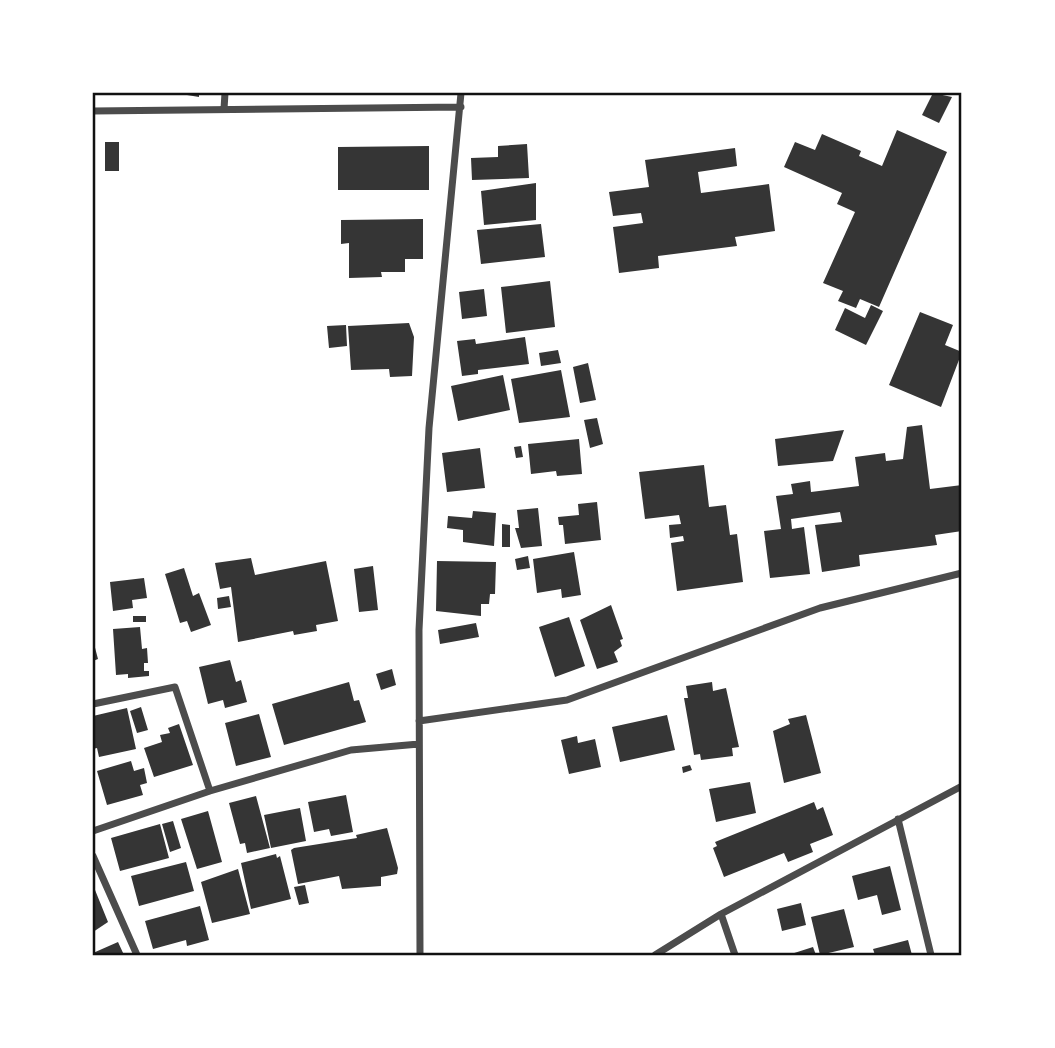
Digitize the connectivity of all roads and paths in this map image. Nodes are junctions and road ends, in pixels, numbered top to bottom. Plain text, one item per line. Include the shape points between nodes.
1 (225, 93) edge
2 (461, 93) edge
3 (461, 107) junction
4 (224, 109) junction
5 (93, 111) edge
6 (962, 573) edge
7 (93, 704) edge
8 (419, 721) junction
9 (419, 744) junction
10 (962, 786) edge
11 (210, 791) junction
12 (898, 819) junction
13 (93, 831) edge
14 (93, 856) edge
15 (721, 914) junction
16 (137, 955) edge
17 (420, 955) edge
18 (655, 955) edge
19 (735, 955) edge
20 (931, 955) edge

1 - 4 street
2 - 3 street
3 - 4 street
3 - 8 street via 429,428
4 - 5 street
6 - 8 street via 820,608 567,700
7 - 11 street via 175,687
8 - 9 street
9 - 11 street via 351,750
9 - 17 street
10 - 12 street
11 - 13 street
12 - 15 street
12 - 20 street
14 - 16 street
15 - 18 street
15 - 19 street

